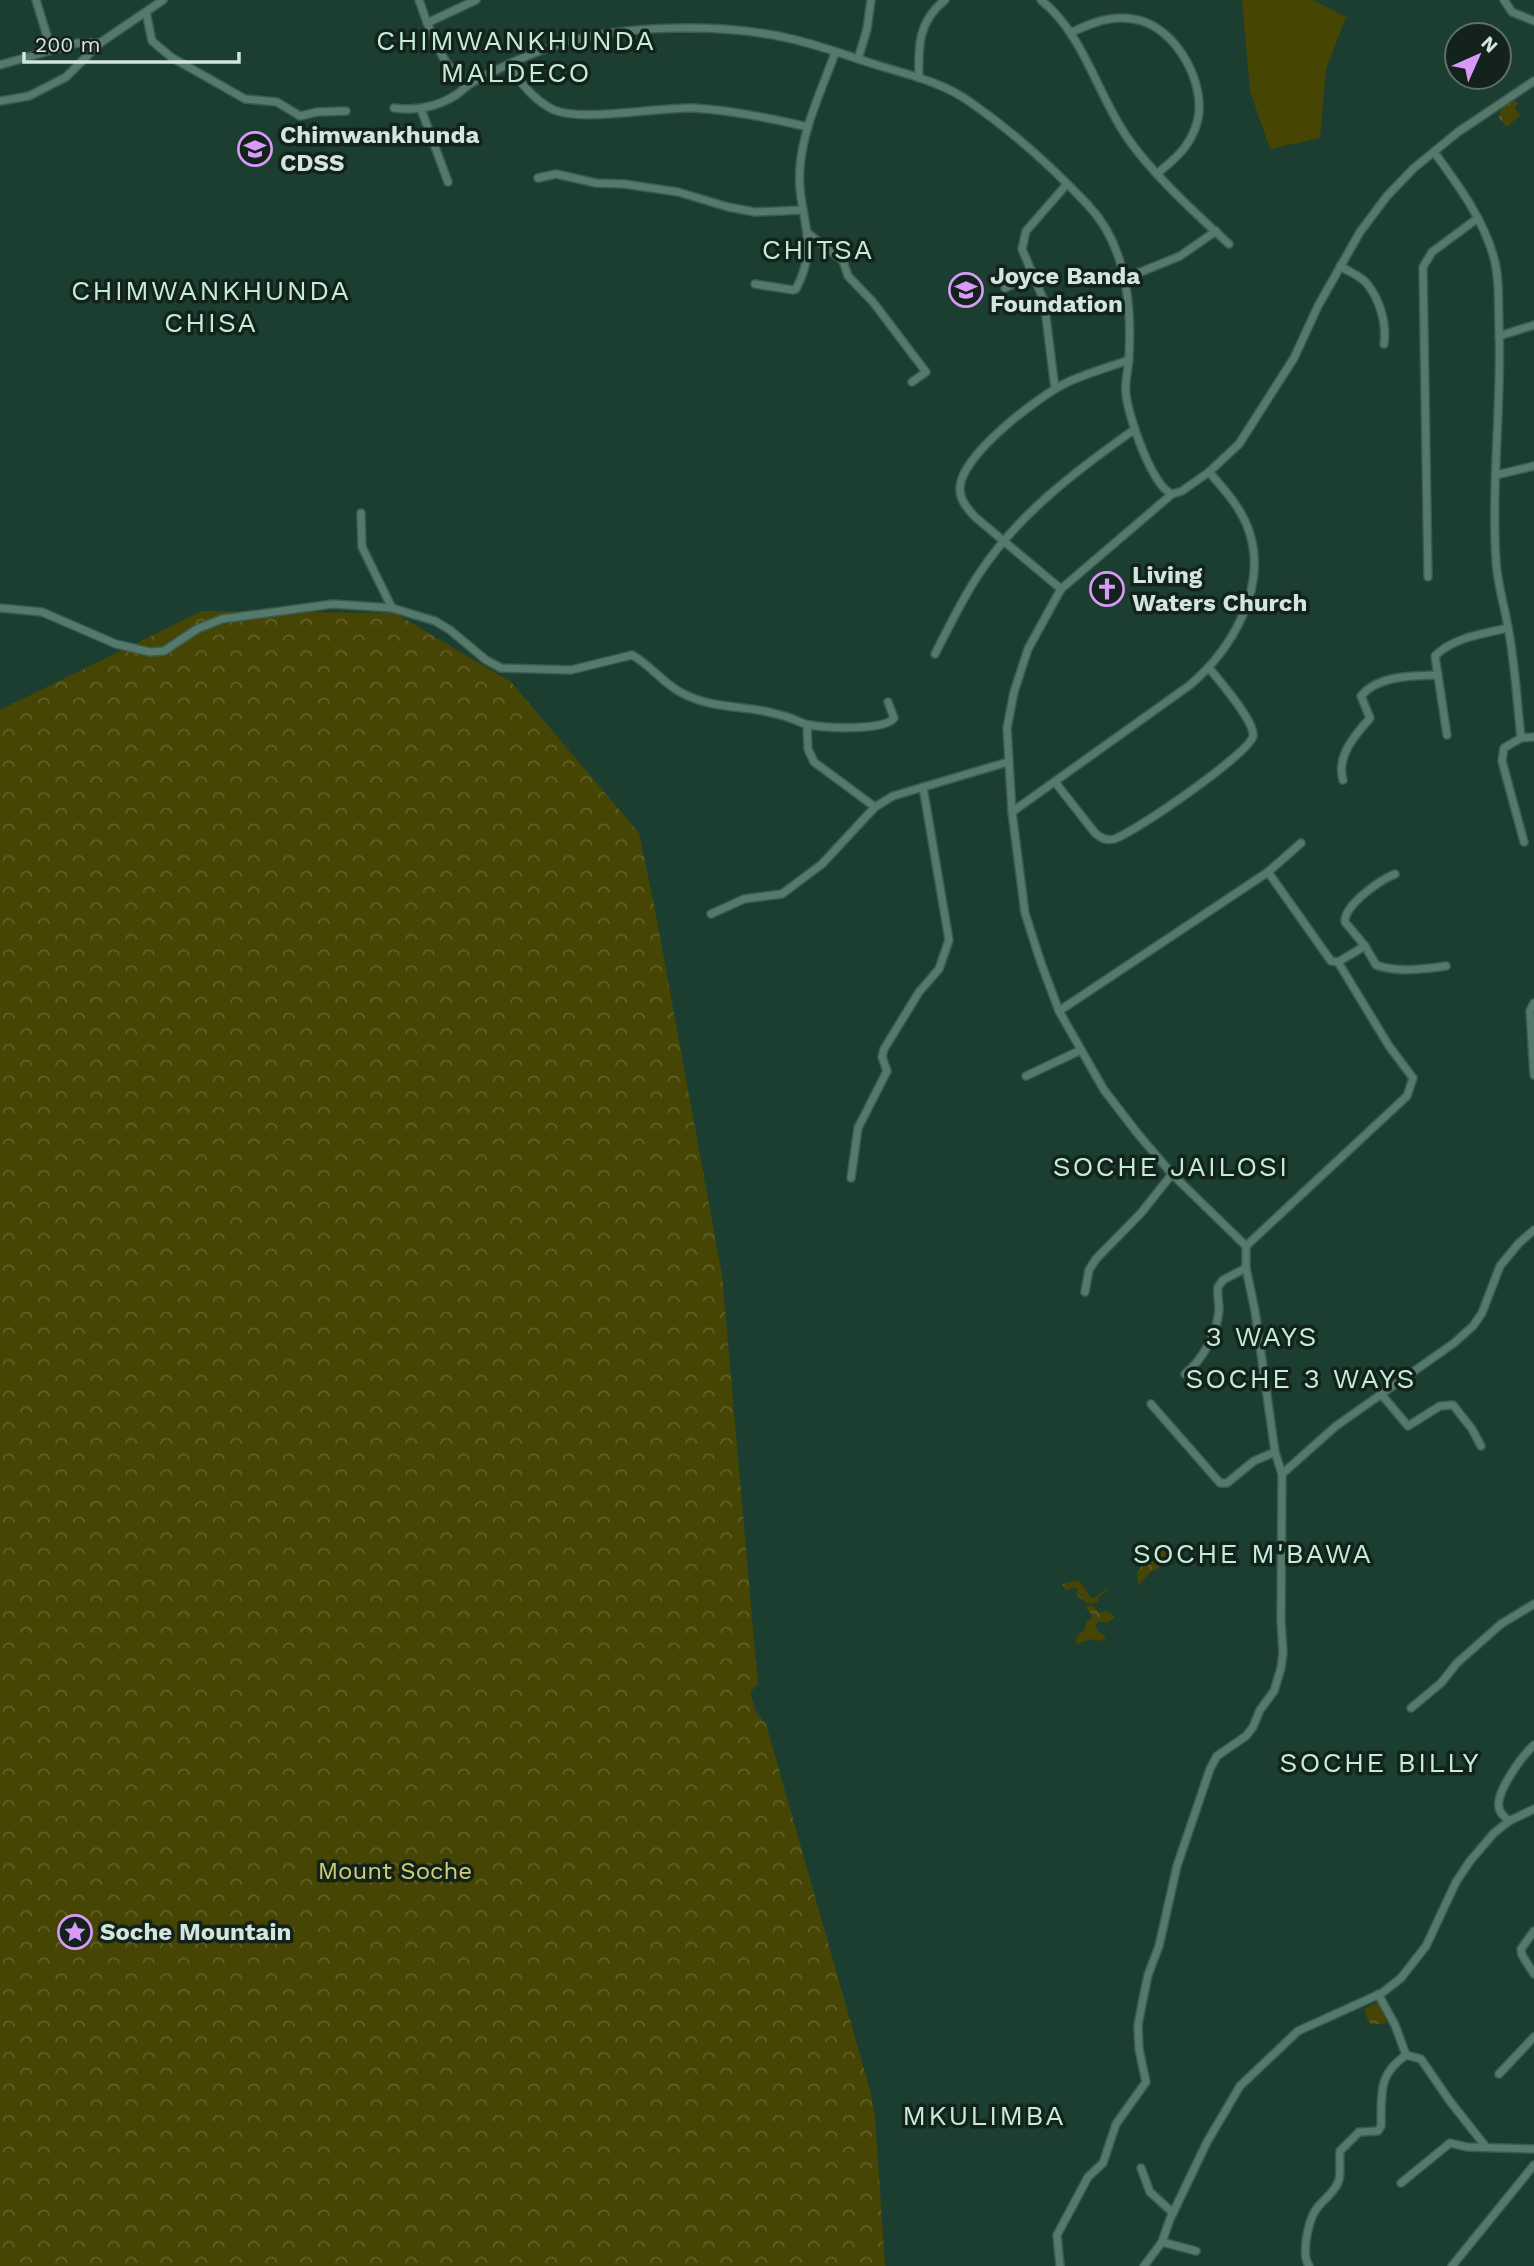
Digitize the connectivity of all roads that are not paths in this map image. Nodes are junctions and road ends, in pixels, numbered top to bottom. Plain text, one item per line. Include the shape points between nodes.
1 (36, 0) edge
2 (163, 0) edge
3 (419, 0) edge
4 (476, 0) edge
5 (871, 0) edge
6 (945, 0) edge
7 (1041, 0) edge
8 (1504, 0) edge
9 (146, 12) junction
10 (1534, 21) edge
11 (427, 23) junction
12 (1072, 32) junction
13 (100, 43) junction
14 (51, 49) junction
15 (835, 53) junction
16 (858, 59) junction
17 (0, 65) edge
18 (508, 66) junction
19 (919, 78) junction
20 (1534, 81) edge
21 (470, 83) junction
22 (0, 101) edge
23 (394, 108) dead end
24 (421, 109) junction
25 (346, 111) dead end
26 (808, 127) junction
27 (1434, 152) junction
28 (1158, 173) junction
29 (538, 178) dead end
30 (448, 182) dead end
31 (1067, 184) junction
32 (803, 211) junction
33 (1478, 218) junction
34 (1216, 232) junction
35 (809, 234) junction
36 (1229, 244) dead end
37 (1340, 266) junction
38 (1032, 275) junction
39 (1126, 278) junction
40 (755, 284) dead end
41 (1005, 288) dead end
42 (1534, 325) edge
43 (1499, 336) junction
44 (1384, 344) dead end
45 (1129, 360) junction
46 (912, 382) dead end
47 (1055, 389) junction
48 (1135, 429) junction
49 (1534, 466) edge
50 (1209, 472) junction
51 (1496, 475) junction
52 (1172, 494) junction
53 (361, 513) dead end
54 (1003, 542) junction
55 (1428, 577) dead end
56 (1061, 589) junction
57 (0, 608) edge
58 (392, 608) junction
59 (1508, 628) junction
60 (935, 654) dead end
61 (1210, 669) junction
62 (1438, 675) junction
63 (888, 702) dead end
64 (807, 725) junction
65 (1447, 735) dead end
66 (1534, 737) edge
67 (1521, 738) junction
68 (1008, 762) junction
69 (1343, 780) dead end
70 (1055, 782) junction
71 (923, 787) junction
72 (874, 807) junction
73 (1012, 812) junction
74 (1524, 842) dead end
75 (1301, 843) dead end
76 (1268, 872) junction
77 (1395, 874) dead end
78 (710, 914) dead end
79 (1366, 946) junction
80 (1338, 962) junction
81 (1446, 967) dead end
82 (1534, 1003) edge
83 (1059, 1012) junction
84 (1081, 1050) junction
85 (1534, 1075) edge
86 (1026, 1076) dead end
87 (1171, 1174) junction
88 (851, 1178) dead end
89 (1534, 1230) edge
90 (1246, 1246) junction
91 (1246, 1268) junction
92 (1085, 1292) dead end
93 (1185, 1374) dead end
94 (1381, 1394) junction
95 (1151, 1404) dead end
96 (1481, 1446) dead end
97 (1275, 1451) junction
98 (1282, 1474) junction
99 (1534, 1604) edge
100 (1411, 1708) dead end
101 (1534, 1745) edge
102 (1534, 1809) edge
103 (1509, 1821) junction
104 (1534, 1931) edge
105 (1534, 1974) edge
106 (1378, 1994) junction
107 (1534, 2037) edge
108 (1406, 2055) junction
109 (1499, 2074) dead end
110 (1486, 2147) junction
111 (1534, 2149) edge
112 (1534, 2165) edge
113 (1142, 2168) dead end
114 (1401, 2183) dead end
115 (1173, 2213) junction
116 (1162, 2242) junction
117 (1196, 2251) dead end
118 (1304, 2264) edge
119 (1059, 2266) edge
120 (1144, 2266) edge
121 (1452, 2266) edge

1 - 14 street
2 - 9 street
3 - 11 street
4 - 11 street
5 - 16 street
6 - 19 street via 923,26
7 - 12 street
8 - 10 street via 1512,12
9 - 13 street
9 - 25 street via 155,45 245,100 277,102 300,116
11 - 21 street via 446,62
12 - 28 street via 1124,133
12 - 28 street via 1102,20 1135,19 1164,32 1180,53 1197,89 1199,114 1186,146
13 - 14 street
13 - 22 street via 74,70 41,92
14 - 17 street
15 - 16 street
15 - 18 street via 753,31 664,29 584,38
15 - 26 street
16 - 19 street
18 - 21 street
18 - 26 street via 533,95 564,113 691,108 757,115
19 - 31 street via 970,101
20 - 27 street
21 - 24 street via 448,100
23 - 24 street
24 - 30 street
26 - 32 street via 799,168
27 - 33 street
27 - 37 street via 1387,196
28 - 34 street
29 - 32 street via 556,174 678,192 755,212
31 - 38 street via 1026,231 1022,249
31 - 39 street via 1096,213
32 - 35 street
33 - 43 street via 1494,260
33 - 55 street via 1432,252 1423,267
34 - 36 street
34 - 39 street via 1180,256
35 - 40 street via 804,271 796,289
35 - 46 street via 843,261 848,276 917,359 926,372
37 - 44 street via 1368,285 1381,312
37 - 50 street via 1294,358 1239,444
38 - 41 street
38 - 47 street via 1044,301
39 - 45 street
42 - 43 street
43 - 51 street
45 - 47 street
45 - 48 street via 1125,392
47 - 54 street via 1009,424 963,475 964,504
48 - 52 street via 1163,488
48 - 54 street via 1069,477
49 - 51 street
50 - 52 street
50 - 61 street via 1234,503 1250,534 1255,576 1238,625
51 - 59 street via 1496,559
52 - 56 street
53 - 58 street via 362,547
54 - 56 street
54 - 60 street via 979,572
56 - 68 street via 1028,649 1014,692 1007,728
57 - 58 street via 42,612 116,644 150,652 164,650 207,624 246,614 333,604
58 - 64 street via 435,621 501,668 572,670 632,655 689,696
59 - 62 street via 1445,646 1435,656
59 - 67 street
61 - 70 street
61 - 70 street via 1251,723 1254,735 1230,762 1146,822 1109,840 1095,834
62 - 65 street
62 - 69 street via 1390,680 1367,689 1361,696 1370,718 1345,753 1340,770
63 - 64 street via 894,718 887,724
64 - 72 street via 814,762
66 - 67 street
67 - 74 street via 1504,748 1502,761
68 - 71 street
68 - 73 street
70 - 73 street
71 - 72 street
71 - 88 street via 949,940 939,969 884,1049 887,1071 858,1128
72 - 78 street via 822,864 782,894 744,899
73 - 83 street via 1026,913
75 - 76 street
76 - 80 street via 1331,961
76 - 83 street
77 - 79 street via 1368,891 1345,916
79 - 80 street
79 - 81 street via 1376,965 1384,968
80 - 90 street via 1413,1078 1412,1084 1407,1096
82 - 85 street via 1530,1011
83 - 84 street
84 - 86 street
84 - 87 street via 1104,1090
87 - 90 street
87 - 92 street via 1096,1259
89 - 94 street via 1500,1266 1473,1326
90 - 91 street
91 - 93 street via 1218,1287 1219,1310 1210,1341
91 - 97 street
94 - 96 street via 1408,1426 1440,1406 1453,1405
94 - 98 street
95 - 97 street via 1220,1483 1227,1483
97 - 98 street
98 - 119 street via 1281,1668 1274,1691 1253,1727 1217,1756 1210,1769 1177,1866 1143,1998 1138,2025 1146,2082 1116,2124 1103,2163 1088,2176 1057,2235
99 - 100 street via 1501,1623
101 - 103 street via 1517,1764 1498,1801
102 - 103 street
103 - 106 street via 1456,1882 1417,1958 1401,1978
104 - 105 street via 1521,1949
106 - 108 street
106 - 115 street via 1302,2029 1246,2079 1207,2142
107 - 109 street
108 - 110 street via 1420,2059
108 - 118 street via 1392,2065 1383,2081 1378,2131 1359,2132 1340,2151 1339,2179 1312,2217
110 - 111 street
110 - 114 street via 1450,2143
112 - 121 street
113 - 115 street via 1150,2192
115 - 116 street
116 - 117 street
116 - 120 street

